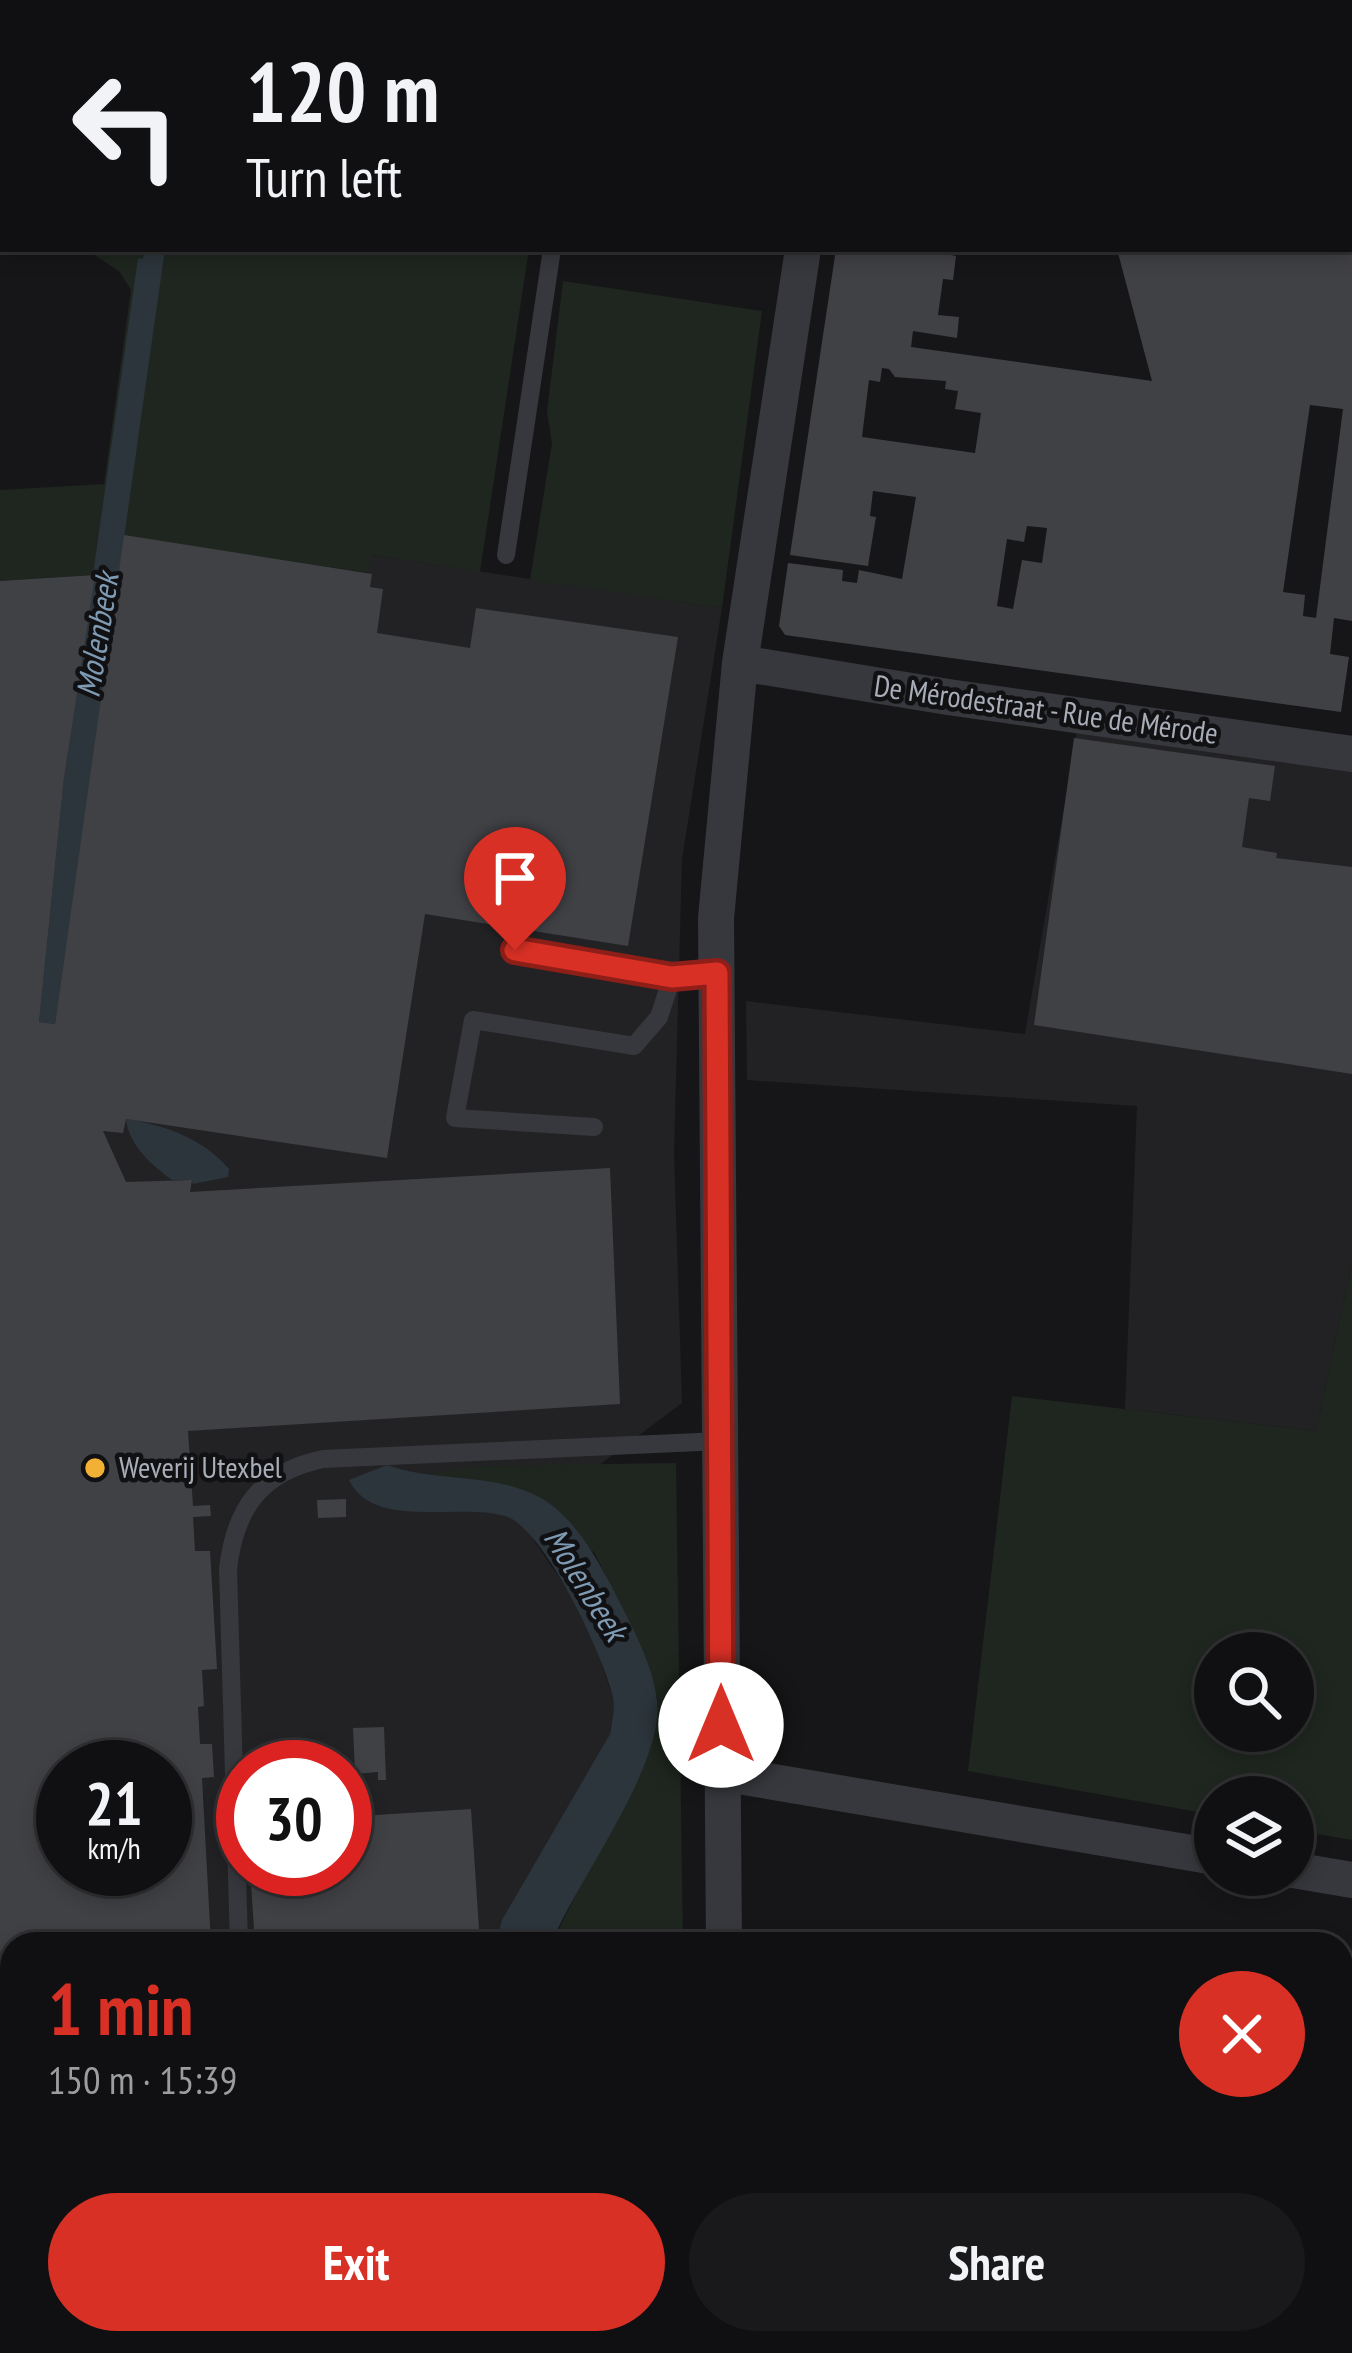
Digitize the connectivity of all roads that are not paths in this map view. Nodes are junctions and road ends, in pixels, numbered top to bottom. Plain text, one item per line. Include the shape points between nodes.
1 (552, 252) edge
2 (803, 252) edge
3 (506, 555) dead end
4 (740, 663) junction
5 (1352, 754) edge
6 (515, 950) dead end
7 (717, 973) junction
8 (672, 977) junction
9 (594, 1127) dead end
10 (721, 1442) junction
11 (722, 1773) junction
12 (1194, 1853) edge
13 (1314, 1874) edge
14 (1352, 1880) edge
15 (239, 1932) edge
16 (724, 1932) edge

1 - 3 lane
2 - 4 street
4 - 5 street, De Mérodestraat - Rue de Mérode
4 - 7 street
6 - 8 lane
7 - 8 lane
7 - 10 street
8 - 9 lane via 659,1017 634,1046 473,1019 455,1118
10 - 11 street
10 - 15 lane via 323,1459 295,1465 254,1496 235,1531 228,1570
11 - 12 street
11 - 16 street
13 - 14 street

